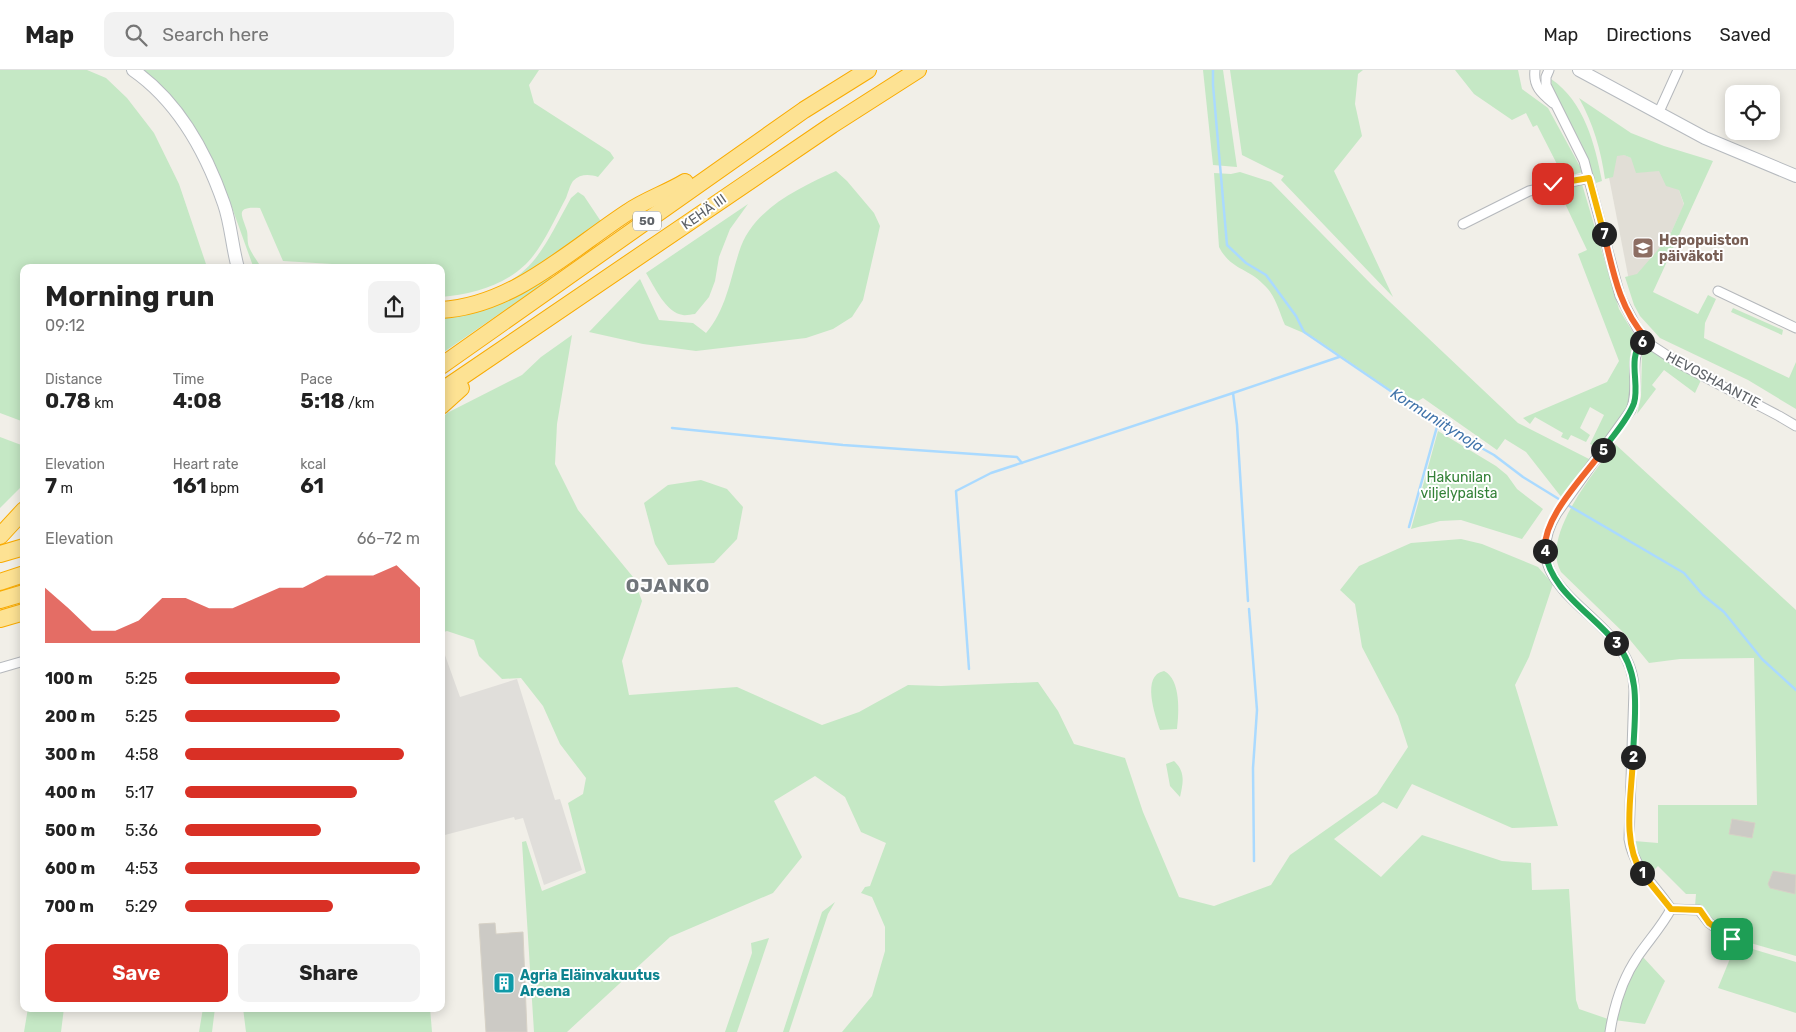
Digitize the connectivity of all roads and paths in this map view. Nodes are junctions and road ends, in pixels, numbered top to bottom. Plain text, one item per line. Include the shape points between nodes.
1 (133, 70) edge
2 (868, 70) edge
3 (918, 70) edge
4 (1535, 70) edge
5 (1549, 70) edge
6 (1579, 70) edge
7 (1587, 70) edge
8 (1678, 70) edge
9 (1630, 99) junction
10 (1554, 104) junction
11 (804, 110) junction
12 (1658, 114) junction
13 (1796, 176) edge
14 (1589, 178) junction
15 (1463, 224) dead end
16 (232, 238) junction
17 (237, 264) edge
18 (245, 264) edge
19 (1718, 292) dead end
20 (445, 309) edge
21 (1796, 328) edge
22 (489, 333) junction
23 (1646, 338) junction
24 (497, 354) junction
25 (445, 356) edge
26 (445, 363) edge
27 (445, 388) edge
28 (445, 402) edge
29 (1796, 426) edge
30 (20, 514) edge
31 (0, 536) edge
32 (20, 548) edge
33 (0, 554) edge
34 (20, 575) edge
35 (0, 582) edge
36 (20, 594) edge
37 (0, 600) edge
38 (20, 613) edge
39 (0, 619) edge
40 (20, 662) edge
41 (0, 668) edge
42 (1671, 909) junction
43 (1732, 939) dead end
44 (1610, 1032) edge

1 - 16 main road via 164,96 188,127 224,205
2 - 11 highway, KEHÄ III / 50
3 - 24 highway, KEHÄ III / 50
4 - 10 street, HEVOSHAANTIE via 1537,87
5 - 10 street, HEVOSHAANTIE via 1545,82
6 - 9 main road
7 - 9 main road
8 - 12 street
9 - 12 main road
10 - 14 street, HEVOSHAANTIE via 1576,143
11 - 20 highway via 757,133 693,178 630,210 516,288 476,304
11 - 22 highway, KEHÄ III / 50
12 - 13 main road via 1705,138
14 - 15 street via 1529,191
14 - 23 street, HEVOSHAANTIE via 1620,296 1630,318
16 - 17 main road
16 - 18 main road
19 - 21 street
22 - 25 highway
22 - 26 highway, KEHÄ III / 50
23 - 29 street, HEVOSHAANTIE via 1680,364
23 - 42 street via 1638,346 1636,354 1635,400 1631,410 1557,512 1544,548 1546,565 1556,582 1609,634 1632,668 1629,840 1640,869
24 - 27 highway, KEHÄ III / 50
24 - 28 highway
30 - 31 highway
32 - 33 highway
34 - 35 highway
36 - 37 highway
38 - 39 highway
40 - 41 street
42 - 43 street via 1700,910 1709,923
42 - 44 street via 1631,967

